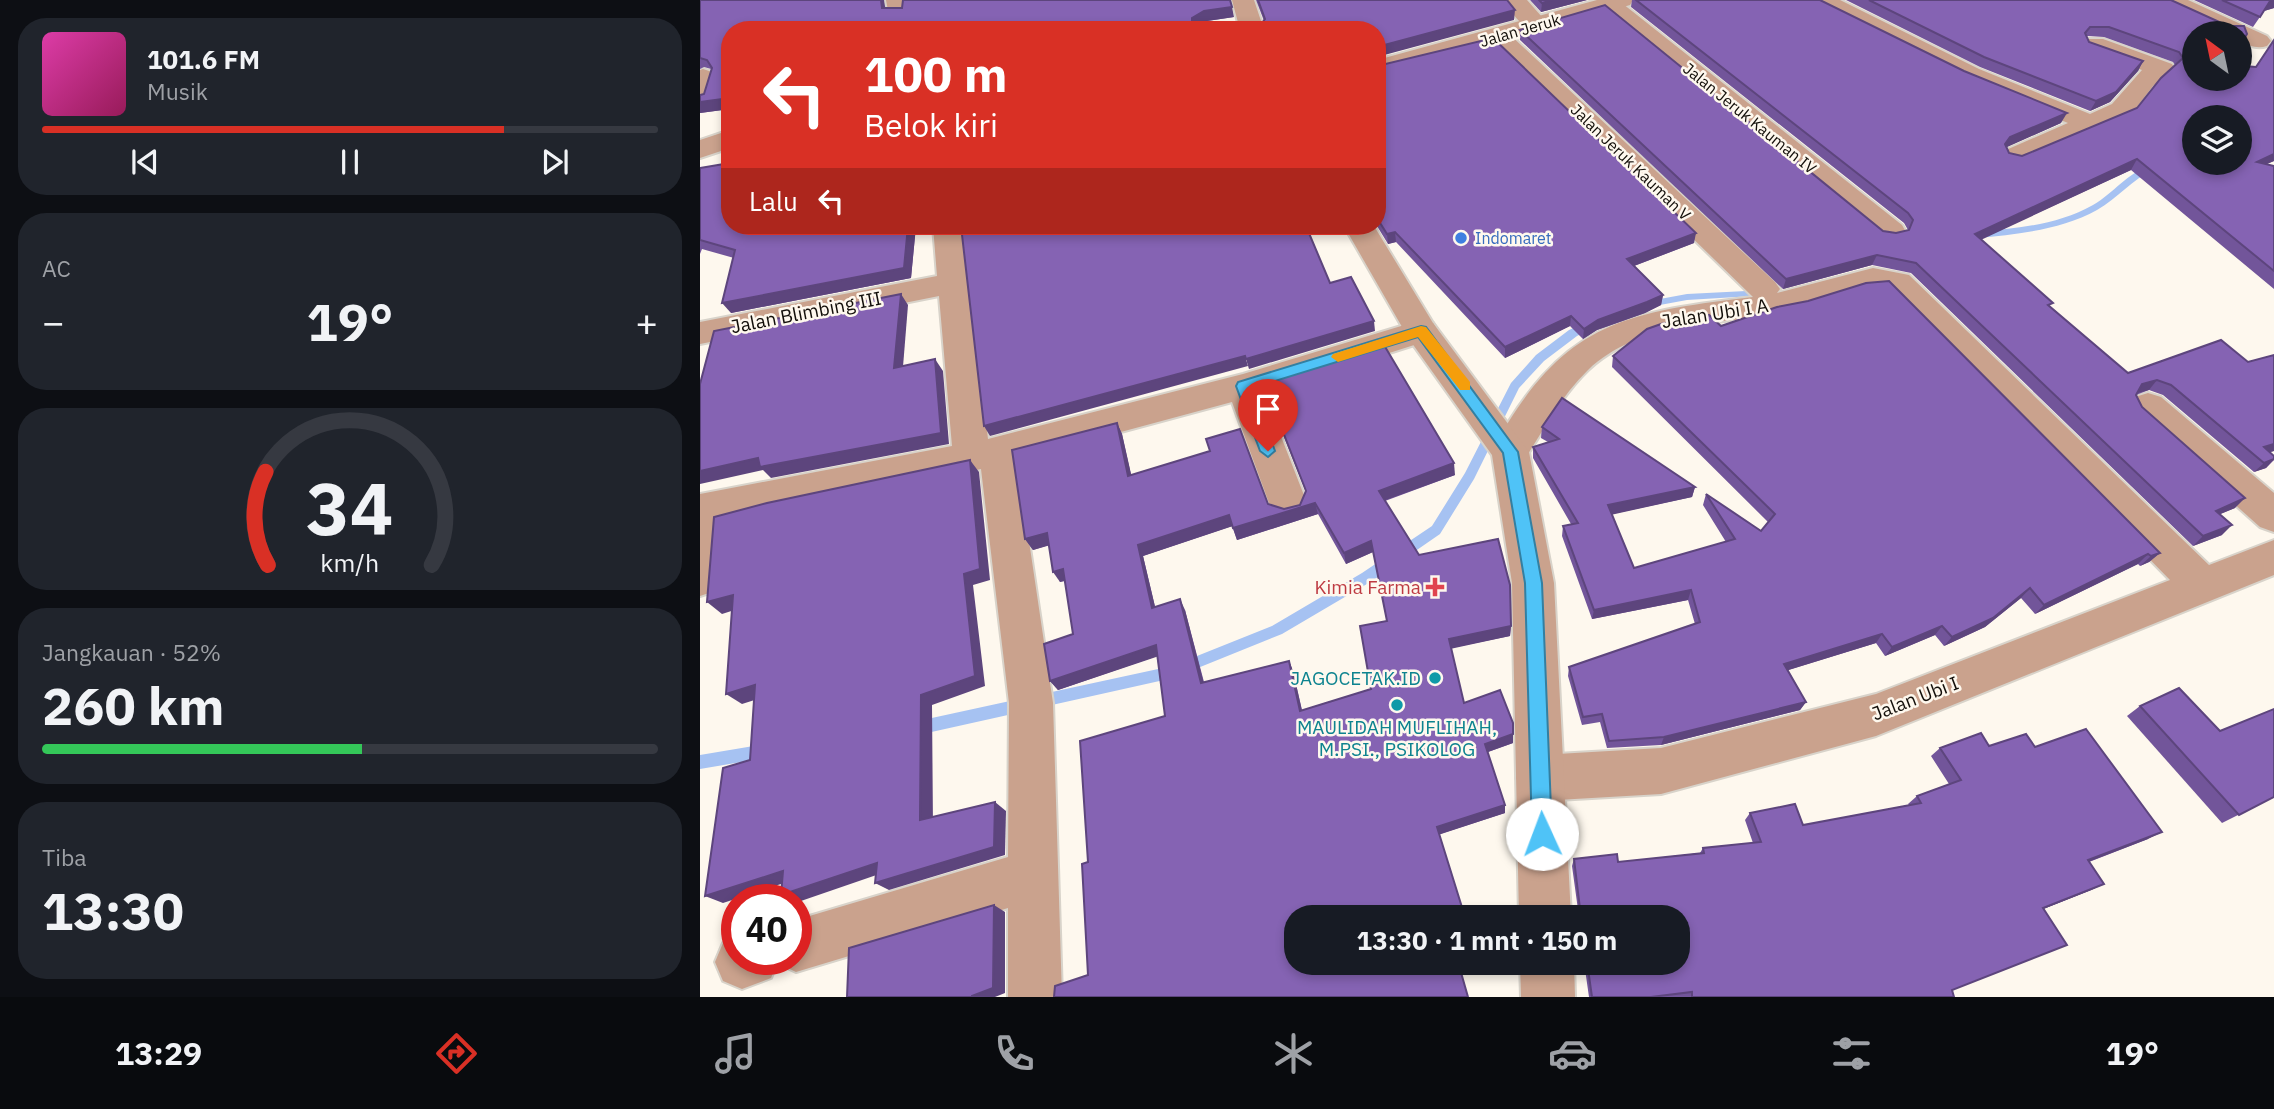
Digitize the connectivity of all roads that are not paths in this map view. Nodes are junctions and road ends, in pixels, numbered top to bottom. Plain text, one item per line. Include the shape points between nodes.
1 (1243, 0) edge
2 (1514, 0) edge
3 (1822, 0) edge
4 (2169, 0) edge
5 (1616, 2) edge
6 (1248, 21) edge
7 (1537, 25) junction
8 (1498, 36) junction
9 (2263, 39) edge
10 (2094, 44) edge
11 (1386, 65) edge
12 (2092, 124) junction
13 (2016, 156) edge
14 (1891, 232) edge
15 (949, 235) edge
16 (1364, 235) edge
17 (953, 284) junction
18 (1764, 289) dead end
19 (1421, 331) junction
20 (700, 333) edge
21 (1244, 386) junction
22 (2148, 406) dead end
23 (1503, 441) junction
24 (984, 453) junction
25 (1288, 503) dead end
26 (703, 510) edge
27 (2274, 516) edge
28 (2274, 557) edge
29 (700, 579) edge
30 (2203, 586) junction
31 (1540, 778) junction
32 (1034, 875) junction
33 (1545, 905) edge
34 (812, 941) edge
35 (1547, 975) edge
36 (1035, 997) edge
37 (1548, 997) edge

1 - 6 street
2 - 7 street
3 - 12 street via 1970,74
4 - 9 street
5 - 7 street, Jalan Jeruk
5 - 14 street, Jalan Jeruk Kauman IV
7 - 8 street, Jalan Jeruk
8 - 11 street, Jalan Jeruk
8 - 18 street, Jalan Jeruk Kauman V
10 - 12 street via 2162,69 2143,79 2134,99 2122,110
12 - 13 street
15 - 17 street
16 - 19 street
17 - 20 street, Jalan Blimbing III
17 - 24 street
19 - 21 street
19 - 23 street
21 - 24 street
21 - 25 street
22 - 27 street
23 - 30 street, Jalan Ubi I A via 1589,351 1626,332 1668,318 1797,300 1871,277 1887,277 1898,282
23 - 31 street via 1533,583
24 - 26 street
24 - 32 street via 1031,703
26 - 29 street
28 - 30 street, Jalan Ubi I
30 - 31 street, Jalan Ubi I via 1876,715 1661,771
31 - 33 street
32 - 34 street
32 - 36 street
35 - 37 street

